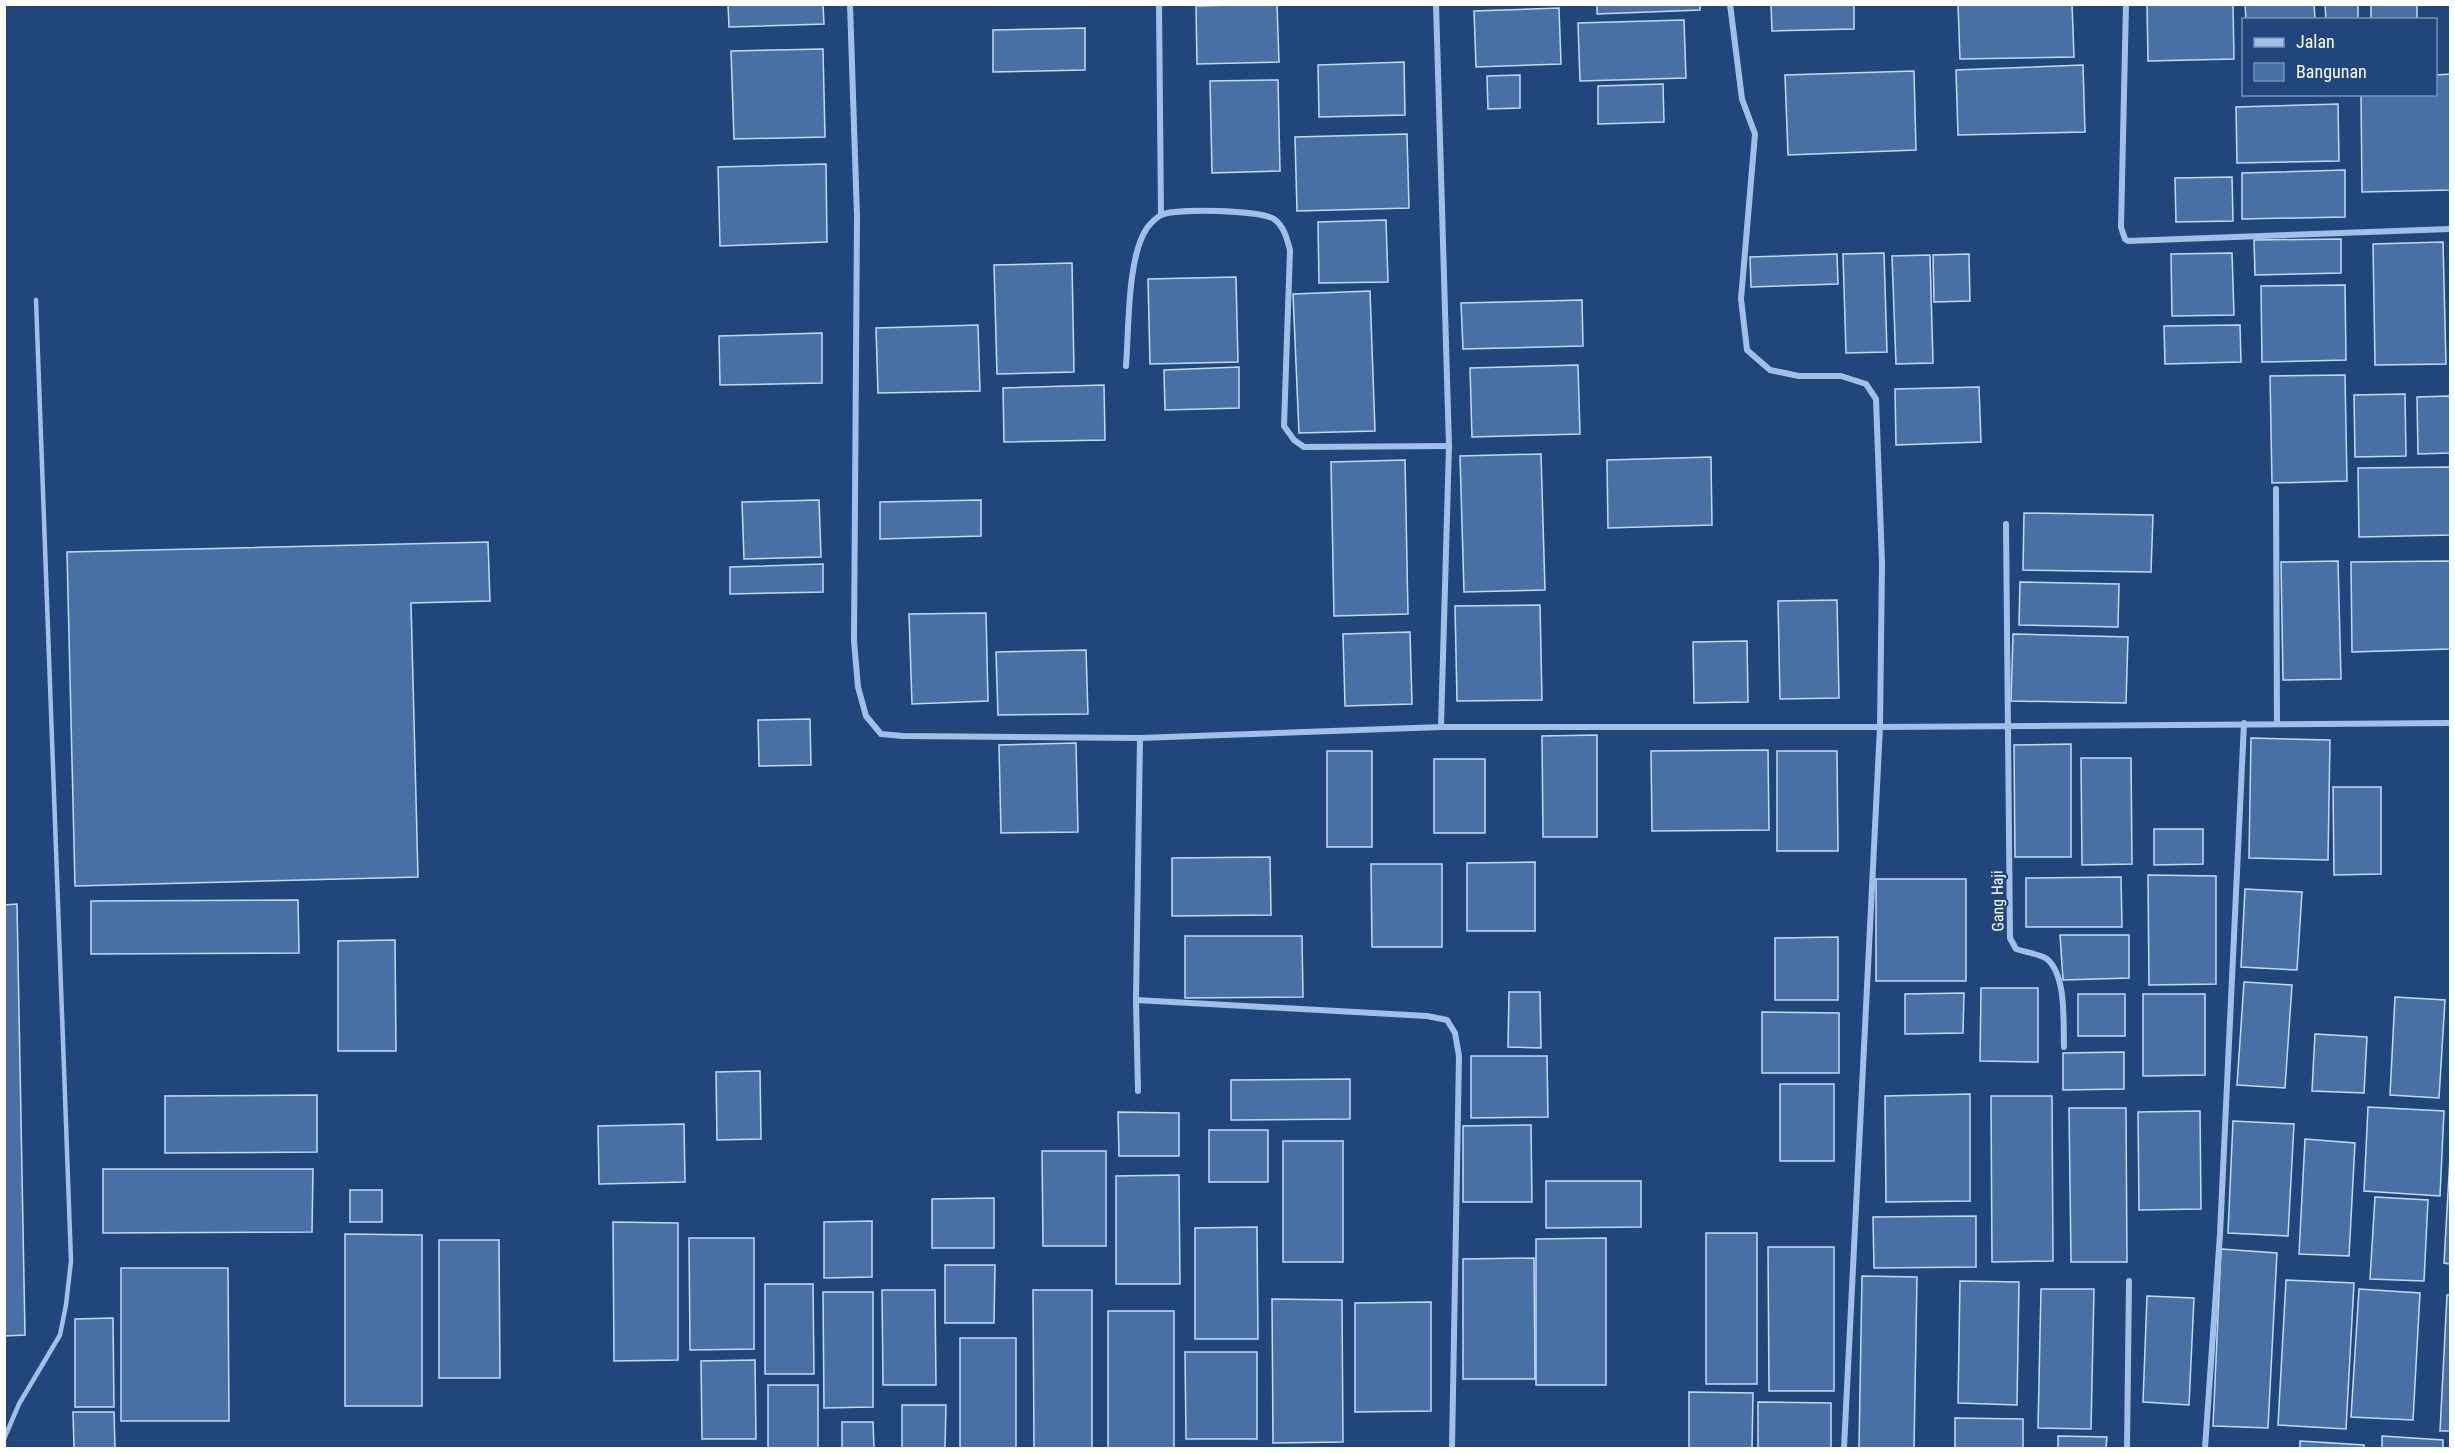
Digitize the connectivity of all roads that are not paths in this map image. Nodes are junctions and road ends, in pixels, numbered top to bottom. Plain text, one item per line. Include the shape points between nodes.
1 (850, 4) edge
2 (1159, 4) edge
3 (1436, 4) edge
4 (1730, 4) edge
5 (2126, 4) edge
6 (1161, 215) junction
7 (2451, 229) edge
8 (36, 300) dead end
9 (1126, 366) dead end
10 (1449, 446) junction
11 (2276, 489) dead end
12 (2006, 524) dead end
13 (2244, 723) junction
14 (2451, 723) edge
15 (2277, 724) junction
16 (2007, 726) junction
17 (1441, 727) junction
18 (1880, 727) junction
19 (1140, 738) junction
20 (1136, 1000) junction
21 (2064, 1047) dead end
22 (1138, 1091) dead end
23 (2128, 1281) dead end
24 (4, 1439) edge
25 (1452, 1449) edge
26 (1844, 1449) edge
27 (2127, 1449) edge
28 (2205, 1449) edge

1 - 19 street via 857,217 854,641 858,687 866,716 881,734 903,736
2 - 6 street
3 - 10 street
4 - 18 street via 1742,99 1755,134 1741,299 1747,350 1770,370 1799,376 1841,376 1866,384 1876,399 1882,563
5 - 7 street via 2121,227 2125,239
6 - 9 street via 1148,226 1134,259
6 - 10 street via 1240,211 1273,219 1286,233 1290,250 1284,426 1294,440 1304,447
8 - 24 lane via 71,1261 60,1335 19,1404
10 - 17 street
11 - 15 street
12 - 16 street, Gang Haji
13 - 15 street
13 - 16 street
13 - 28 street via 2220,1234
14 - 15 street
16 - 18 street
16 - 21 street, Gang Haji via 2010,938 2016,949 2047,958 2057,972
17 - 18 street
17 - 19 street
18 - 26 street
19 - 20 street
20 - 22 street
20 - 25 street via 1447,1020 1455,1033 1459,1056
23 - 27 street

